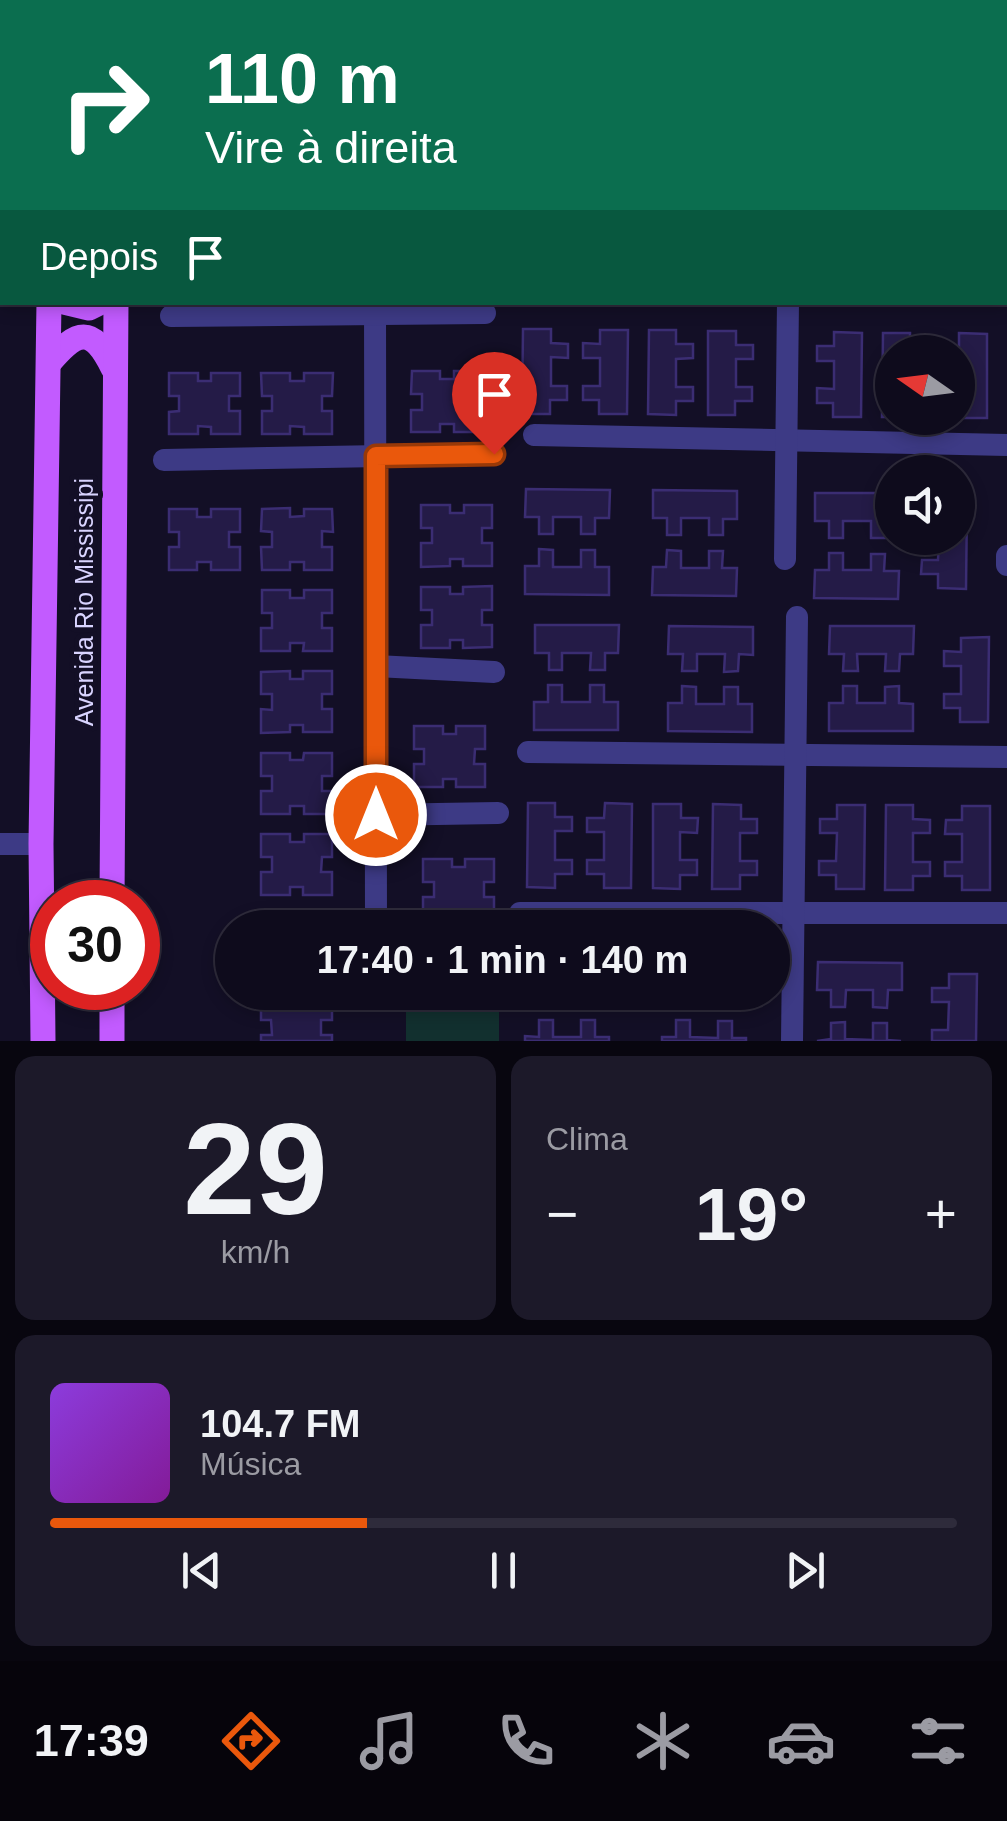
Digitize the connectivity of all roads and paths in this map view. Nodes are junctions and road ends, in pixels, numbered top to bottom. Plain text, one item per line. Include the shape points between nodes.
1 (50, 305) edge
2 (116, 305) edge
3 (788, 305) edge
4 (375, 309) edge
5 (485, 313) dead end
6 (171, 316) dead end
7 (48, 363) junction
8 (115, 373) junction
9 (534, 435) dead end
10 (787, 442) junction
11 (1007, 445) edge
12 (494, 454) dead end
13 (376, 456) junction
14 (164, 460) dead end
15 (1007, 556) edge
16 (785, 559) dead end
17 (1007, 565) edge
18 (797, 617) dead end
19 (376, 666) junction
20 (494, 672) dead end
21 (528, 752) dead end
22 (795, 753) junction
23 (1007, 757) edge
24 (498, 813) dead end
25 (376, 815) junction
26 (0, 844) edge
27 (41, 844) junction
28 (112, 880) edge
29 (376, 910) edge
30 (1007, 913) edge
31 (790, 914) edge
32 (793, 914) junction
33 (112, 1010) edge
34 (43, 1041) edge
35 (112, 1041) edge
36 (792, 1041) edge

1 - 7 main road, Avenida Rio Mississipi
2 - 8 main road, Avenida Rio Mississipi
3 - 10 street
4 - 5 street
4 - 6 street
4 - 13 street
7 - 8 main road via 76,337 89,338
7 - 27 main road, Avenida Rio Mississipi
8 - 28 main road, Avenida Rio Mississipi
9 - 10 street
10 - 11 street
10 - 16 street
12 - 13 street
13 - 14 street
13 - 19 street
15 - 17 street
18 - 22 street
19 - 20 street
19 - 25 street
21 - 22 street
22 - 23 street
22 - 32 street
24 - 25 street
25 - 29 street
26 - 27 street
27 - 34 main road, Avenida Rio Mississipi
30 - 32 street
31 - 32 street
32 - 36 street
33 - 35 main road

